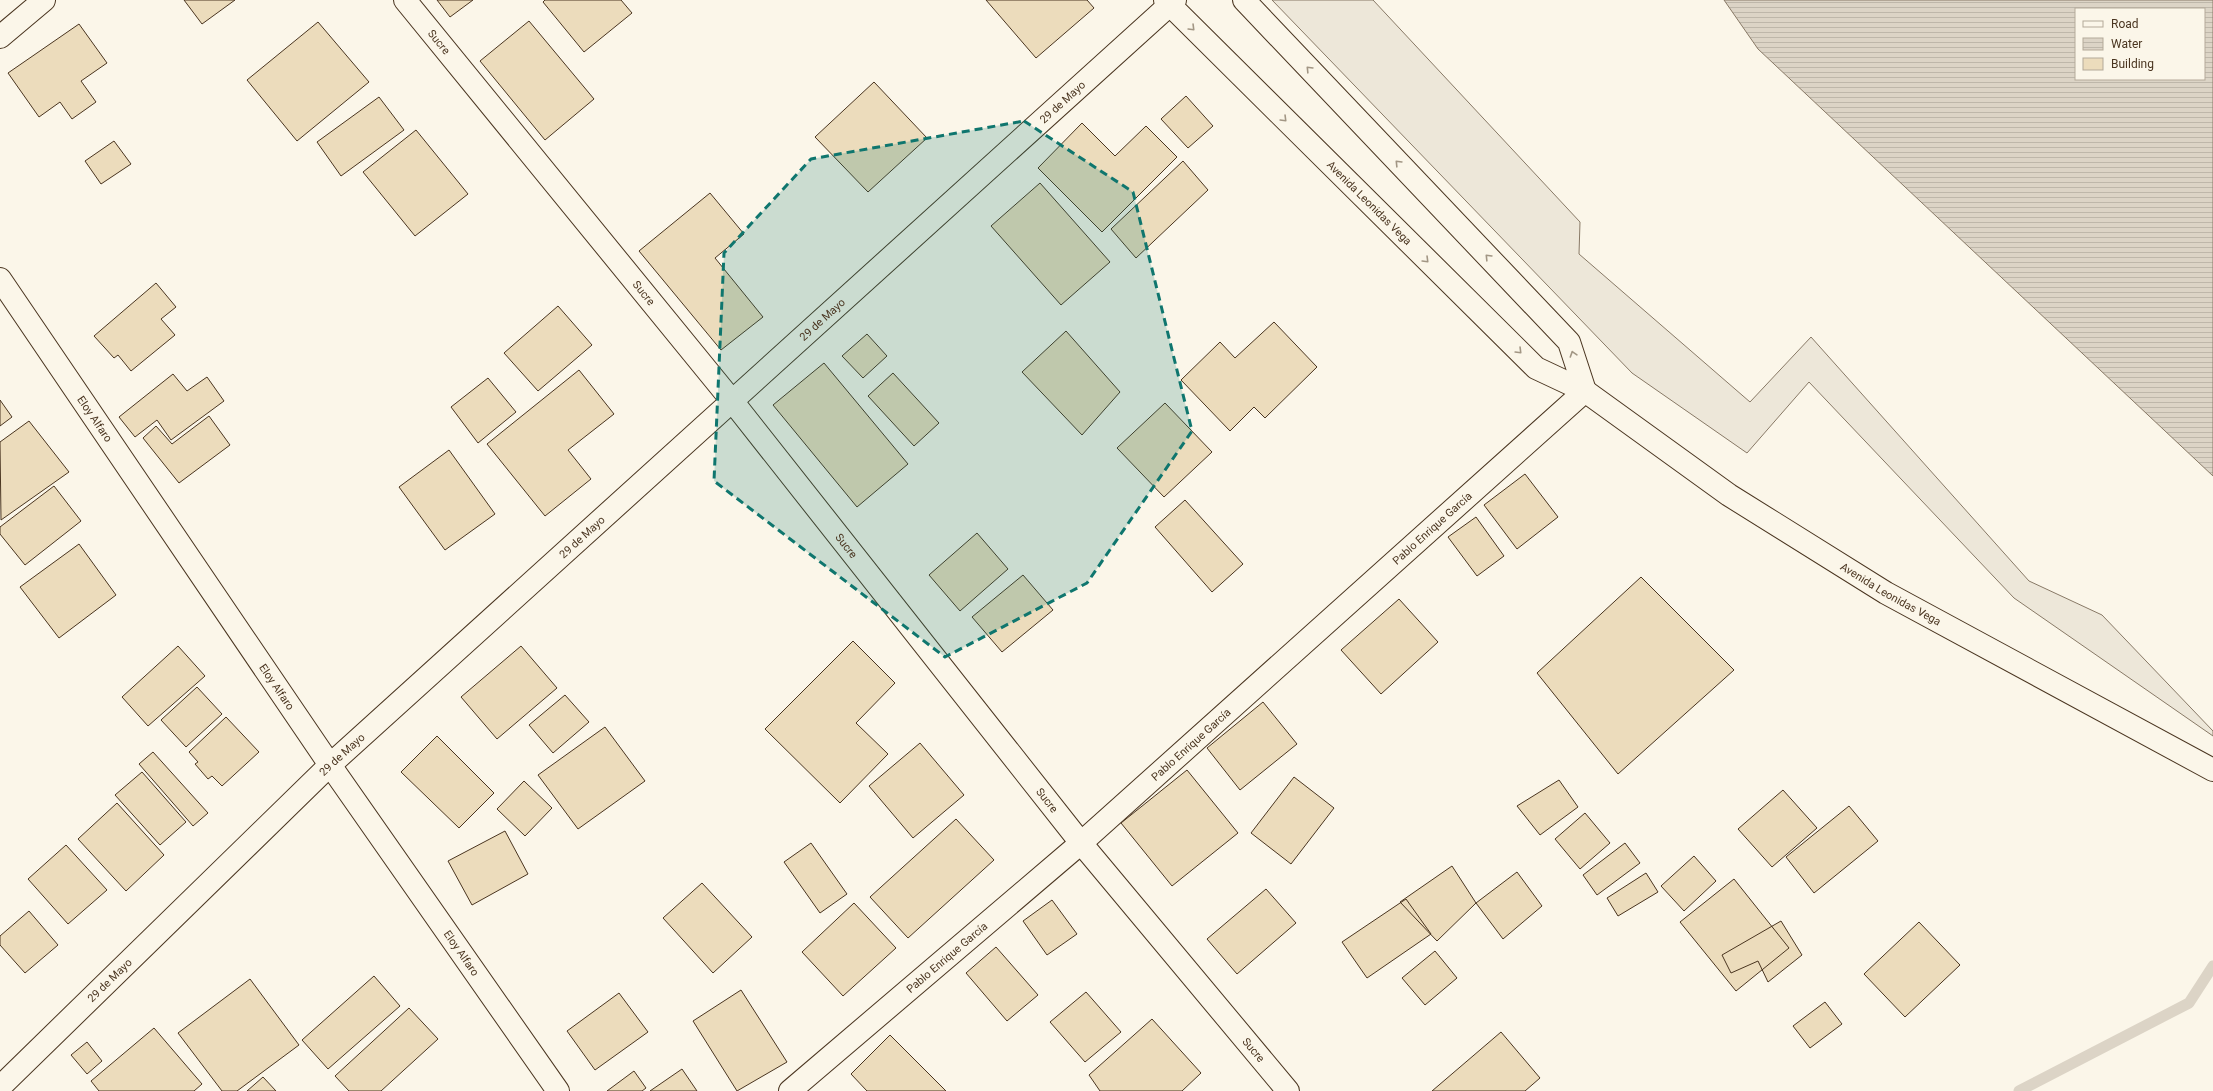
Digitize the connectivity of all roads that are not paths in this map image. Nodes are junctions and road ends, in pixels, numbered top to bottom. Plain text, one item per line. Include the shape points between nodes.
1 (44, 0) edge
2 (406, 0) edge
3 (1244, 0) edge
4 (1170, 2) edge
5 (0, 37) edge
6 (0, 279) edge
7 (1585, 391) junction
8 (733, 402) junction
9 (330, 765) junction
10 (2213, 770) edge
11 (1081, 843) junction
12 (0, 1087) edge
13 (558, 1091) edge
14 (790, 1091) edge
15 (1288, 1091) edge

1 - 5 main road
2 - 8 main road, Sucre
7 -> 3 main road via 1569,342
4 -> 7 main road, Avenida Leonidas Vega via 1536,368
4 - 8 main road, 29 de Mayo
6 - 9 main road, Eloy Alfaro
7 - 10 main road, Avenida Leonidas Vega via 1729,495 1886,593
7 - 11 main road, Pablo Enrique García
8 - 9 main road, 29 de Mayo
8 - 11 main road, Sucre
9 - 12 main road, 29 de Mayo
9 - 13 main road, Eloy Alfaro
11 - 14 main road, Pablo Enrique García
11 - 15 main road, Sucre

